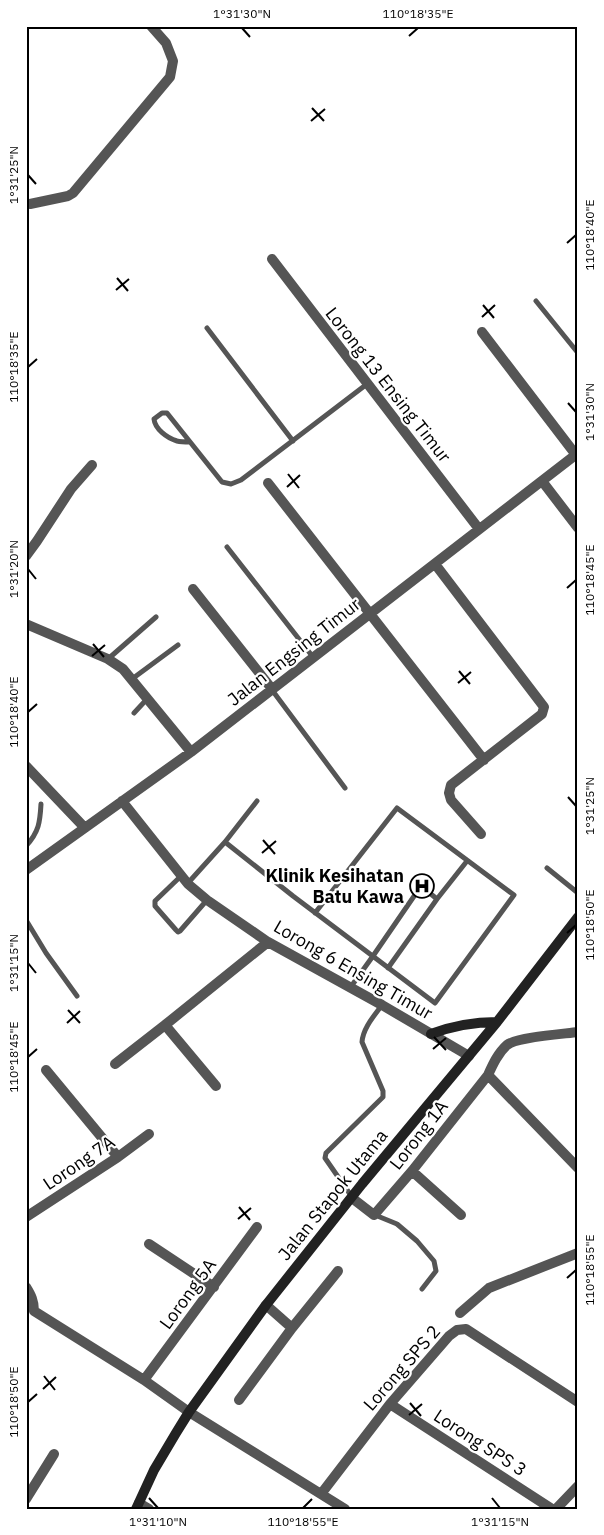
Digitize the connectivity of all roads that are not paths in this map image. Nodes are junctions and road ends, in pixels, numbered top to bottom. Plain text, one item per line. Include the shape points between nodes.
1 (152, 26) edge
2 (28, 205) edge
3 (272, 259) dead end
4 (536, 301) dead end
5 (207, 328) dead end
6 (482, 332) dead end
7 (578, 353) edge
8 (367, 384) junction
9 (293, 441) junction
10 (190, 442) junction
11 (577, 454) edge
12 (92, 465) dead end
13 (542, 481) junction
14 (268, 483) dead end
15 (578, 528) edge
16 (480, 529) junction
17 (227, 547) dead end
18 (26, 556) edge
19 (434, 564) junction
20 (193, 589) dead end
21 (370, 614) junction
22 (156, 617) dead end
23 (26, 624) edge
24 (178, 645) dead end
25 (313, 658) junction
26 (108, 659) junction
27 (132, 679) junction
28 (272, 689) junction
29 (148, 699) junction
30 (134, 714) dead end
31 (191, 752) junction
32 (484, 760) junction
33 (28, 770) edge
34 (345, 788) dead end
35 (122, 801) junction
36 (257, 801) dead end
37 (41, 804) dead end
38 (84, 827) junction
39 (481, 834) dead end
40 (225, 842) junction
41 (26, 846) edge
42 (467, 861) junction
43 (547, 868) dead end
44 (26, 870) edge
45 (185, 880) junction
46 (578, 893) edge
47 (437, 899) junction
48 (207, 900) junction
49 (315, 913) junction
50 (578, 918) edge
51 (26, 920) edge
52 (268, 942) junction
53 (373, 956) junction
54 (388, 968) junction
55 (349, 988) junction
56 (78, 996) dead end
57 (382, 1005) junction
58 (497, 1022) junction
59 (164, 1025) junction
60 (578, 1032) edge
61 (431, 1034) junction
62 (469, 1056) junction
63 (115, 1064) dead end
64 (46, 1070) dead end
65 (488, 1075) junction
66 (216, 1086) dead end
67 (149, 1134) dead end
68 (118, 1157) junction
69 (578, 1168) edge
70 (412, 1171) junction
71 (352, 1198) junction
72 (374, 1215) junction
73 (461, 1215) dead end
74 (26, 1218) edge
75 (257, 1227) dead end
76 (149, 1244) dead end
77 (578, 1253) edge
78 (338, 1271) dead end
79 (26, 1287) edge
80 (214, 1287) junction
81 (422, 1290) dead end
82 (266, 1306) junction
83 (30, 1312) edge
84 (460, 1313) dead end
85 (292, 1328) junction
86 (144, 1380) junction
87 (239, 1400) dead end
88 (578, 1402) edge
89 (390, 1404) junction
90 (189, 1412) junction
91 (54, 1454) dead end
92 (578, 1486) edge
93 (321, 1494) junction
94 (26, 1499) edge
95 (138, 1506) edge
96 (148, 1509) edge
97 (345, 1509) edge
98 (554, 1509) edge

1 - 2 street via 166,43 173,61 170,77 73,193
3 - 8 street, Lorong 13 Ensing Timur
4 - 7 lane
5 - 9 lane
6 - 11 street
8 - 9 lane
8 - 16 street, Lorong 13 Ensing Timur
9 - 10 lane via 242,480 231,484 222,482
10 - 10 lane via 167,413 154,419 163,434 178,442
11 - 13 street, Jalan Engsing Timur
12 - 18 street via 71,489
13 - 15 street
13 - 16 street, Jalan Engsing Timur
14 - 21 street
16 - 19 street, Jalan Engsing Timur
17 - 25 lane
19 - 21 street, Jalan Engsing Timur
19 - 32 street via 544,707 542,714
20 - 28 street
21 - 25 street, Jalan Engsing Timur
21 - 32 street
22 - 26 lane
23 - 26 street
24 - 27 lane
25 - 28 street, Jalan Engsing Timur
26 - 27 street
27 - 29 street
28 - 31 street, Jalan Engsing Timur
28 - 34 lane
29 - 30 lane
29 - 31 street
31 - 35 street, Jalan Engsing Timur
32 - 39 street via 451,785 449,793 451,800
33 - 38 street
35 - 38 street, Jalan Engsing Timur
35 - 45 street, Lorong 6 Ensing Timur
36 - 40 lane
37 - 41 lane via 38,830
38 - 44 street, Jalan Engsing Timur
40 - 45 lane
40 - 49 lane
42 - 47 lane
42 - 49 lane via 397,808
42 - 54 lane via 514,895 435,1002
43 - 46 lane
45 - 48 street, Lorong 6 Ensing Timur
45 - 48 lane via 155,901 155,906 178,932
47 - 53 lane via 421,886
47 - 54 lane
48 - 52 street, Lorong 6 Ensing Timur
49 - 53 lane
50 - 58 main road, Jalan Stapok Utama
51 - 56 lane
52 - 55 street, Lorong 6 Ensing Timur
52 - 59 street
53 - 54 lane
53 - 55 lane
55 - 57 street, Lorong 6 Ensing Timur
57 - 61 street, Lorong 6 Ensing Timur
57 - 71 lane via 367,1026 362,1042 383,1097 326,1153 325,1158
58 - 61 main road via 446,1028
58 - 62 main road, Jalan Stapok Utama
59 - 63 street
59 - 66 street
60 - 65 street, Lorong 1A via 513,1041 499,1054
61 - 62 street, Lorong 6 Ensing Timur
62 - 71 main road, Jalan Stapok Utama
64 - 68 street
65 - 69 street
65 - 70 street, Lorong 1A
67 - 68 street, Lorong 7A
68 - 74 street, Lorong 7A
70 - 72 street, Lorong 1A
70 - 73 street
71 - 72 street
71 - 82 main road, Jalan Stapok Utama
72 - 81 lane via 397,1224 434,1261 436,1271
75 - 80 street, Lorong 5A
76 - 80 street
77 - 84 street via 489,1288
78 - 85 street
79 - 83 street via 34,1304
80 - 86 street, Lorong 5A
82 - 85 street
82 - 90 main road, Jalan Stapok Utama
83 - 86 street
85 - 87 street
86 - 90 street
88 - 89 street, Lorong SPS 2 via 462,1328 449,1336
89 - 93 street, Lorong SPS 2
89 - 98 street, Lorong SPS 3
90 - 93 street
90 - 95 main road, Jalan Stapok Utama via 154,1470
91 - 94 street
92 - 98 street
93 - 97 street
95 - 96 street

